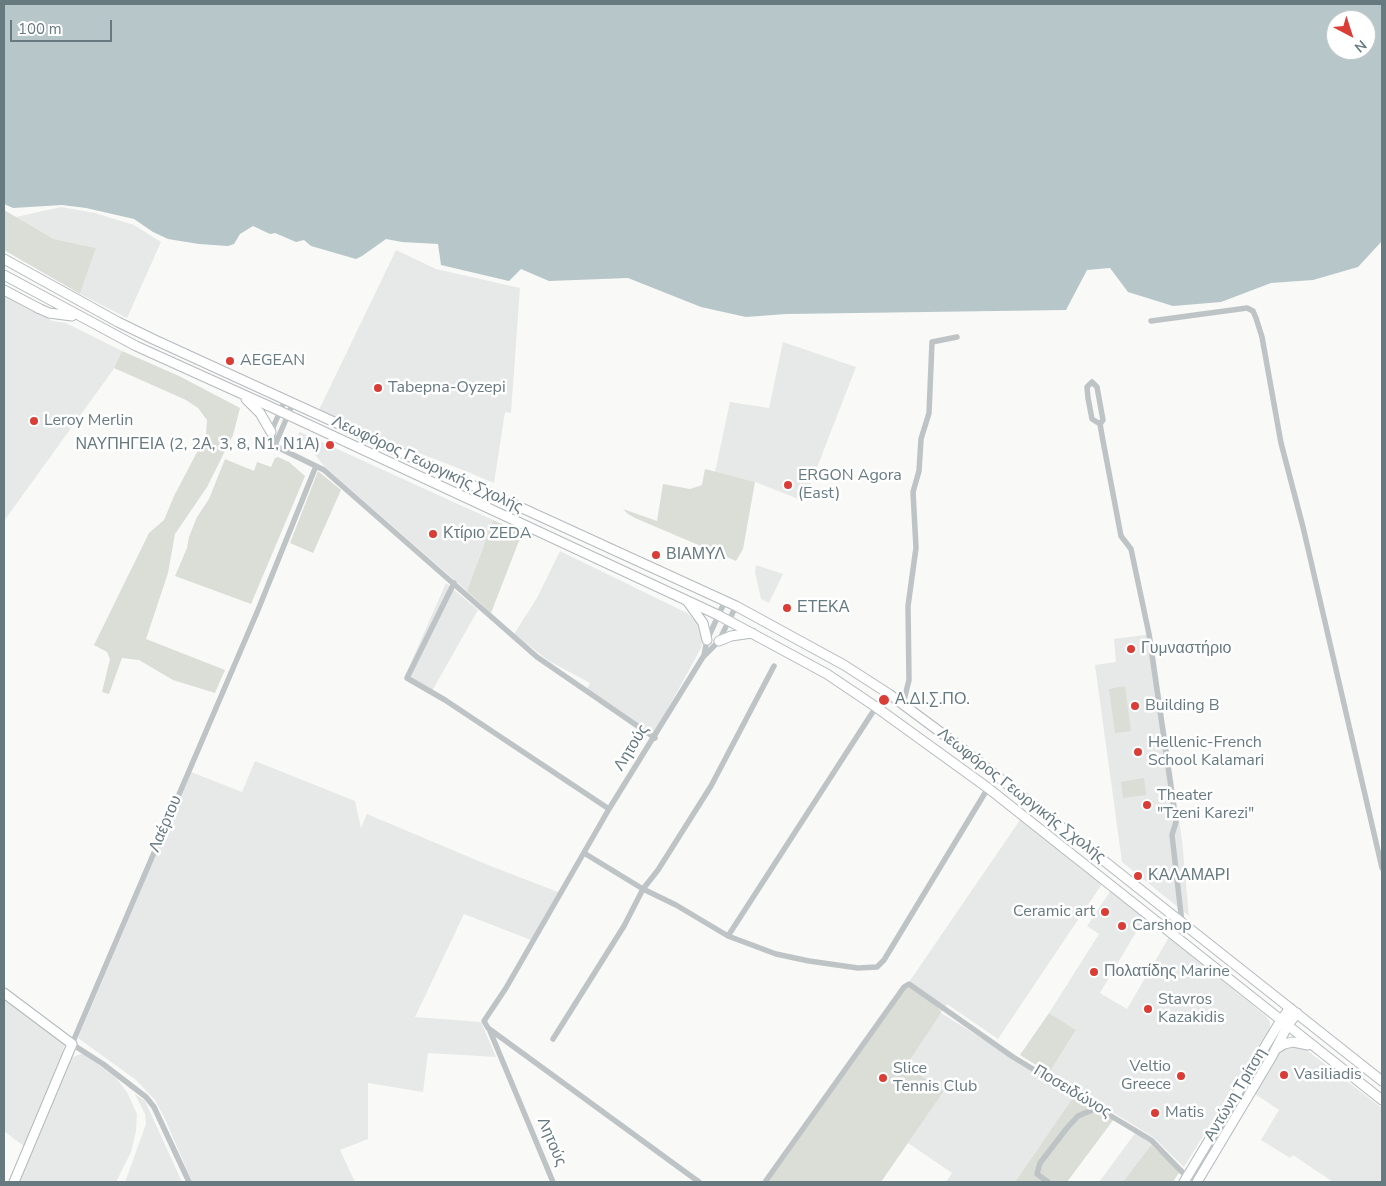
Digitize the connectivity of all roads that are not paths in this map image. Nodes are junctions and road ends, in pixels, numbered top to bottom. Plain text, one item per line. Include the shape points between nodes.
1 (4, 259) edge
2 (4, 276) edge
3 (4, 290) edge
4 (83, 319) junction
5 (1151, 321) dead end
6 (958, 338) dead end
7 (243, 395) junction
8 (289, 402) junction
9 (284, 413) junction
10 (1100, 424) junction
11 (271, 432) junction
12 (275, 445) junction
13 (316, 466) junction
14 (454, 583) junction
15 (686, 600) junction
16 (724, 601) junction
17 (736, 606) junction
18 (718, 615) junction
19 (729, 620) junction
20 (754, 633) junction
21 (707, 640) junction
22 (719, 641) junction
23 (703, 657) junction
24 (774, 666) dead end
25 (903, 704) junction
26 (876, 706) junction
27 (654, 738) junction
28 (988, 788) junction
29 (609, 809) junction
30 (584, 853) junction
31 (1382, 868) edge
32 (643, 889) junction
33 (1182, 923) junction
34 (728, 936) junction
35 (4, 994) edge
36 (1293, 1011) junction
37 (1284, 1023) junction
38 (489, 1029) junction
39 (553, 1039) dead end
40 (72, 1044) junction
41 (1314, 1047) junction
42 (1276, 1049) junction
43 (1382, 1081) edge
44 (1382, 1100) edge
45 (1097, 1108) junction
46 (1188, 1180) edge
47 (14, 1182) edge
48 (189, 1182) edge
49 (554, 1182) edge
50 (699, 1182) edge
51 (764, 1182) edge
52 (1048, 1182) edge
53 (1197, 1182) edge

1 - 8 main road, Λεωφόρος Γεωργικής Σχολής via 118,322
2 - 4 main road, Λεωφόρος Γεωργικής Σχολής
3 - 4 main road via 49,313
4 - 7 main road, Λεωφόρος Γεωργικής Σχολής
5 - 31 street via 1247,308 1256,318 1281,443
6 - 25 street via 932,342 929,413 921,439 919,471 913,492 916,548 908,606 910,680
7 - 9 main road, Λεωφόρος Γεωργικής Σχολής
7 - 11 main road via 260,413
8 - 9 street
8 - 16 main road, Λεωφόρος Γεωργικής Σχολής
9 - 11 street
9 - 12 street
9 - 15 main road, Λεωφόρος Γεωργικής Σχολής
10 - 10 street via 1092,419 1087,387 1092,382 1097,387 1103,420
10 - 33 street via 1121,536 1131,549 1149,634 1176,822 1172,835
11 - 12 street
12 - 13 street
13 - 14 street
13 - 40 street, Λαέρτου via 258,610
14 - 27 street via 537,657
14 - 29 street via 407,678
15 - 18 main road, Λεωφόρος Γεωργικής Σχολής
15 - 21 main road via 700,618
16 - 17 main road, Λεωφόρος Γεωργικής Σχολής
16 - 18 street, Λητούς
17 - 19 street, Λητούς
17 - 25 main road, Λεωφόρος Γεωργικής Σχολής via 844,664
18 - 19 main road, Λεωφόρος Γεωργικής Σχολής
18 - 21 street, Λητούς
19 - 20 main road, Λεωφόρος Γεωργικής Σχολής
19 - 22 street, Λητούς
20 - 22 main road
20 - 26 main road, Λεωφόρος Γεωργικής Σχολής
21 - 23 street, Λητούς
22 - 23 street, Λητούς
23 - 27 street, Λητούς
24 - 32 street via 711,786
25 - 33 main road, Λεωφόρος Γεωργικής Σχολής
26 - 28 main road, Λεωφόρος Γεωργικής Σχολής
26 - 34 street
27 - 29 street, Λητούς
28 - 34 street via 877,967 858,968 776,954
28 - 37 main road, Λεωφόρος Γεωργικής Σχολής
29 - 30 street, Λητούς
30 - 32 street
30 - 38 street, Λητούς via 484,1022
32 - 34 street
32 - 39 street via 624,926
33 - 36 main road, Λεωφόρος Γεωργικής Σχολής
35 - 40 main road
36 - 37 main road, Αντώνη Τρίτση
36 - 43 main road, Λεωφόρος Γεωργικής Σχολής
37 - 41 main road, Λεωφόρος Γεωργικής Σχολής
37 - 42 main road, Αντώνη Τρίτση
37 - 46 main road, Αντώνη Τρίτση
38 - 49 street, Λητούς
38 - 50 street
40 - 47 main road, Λαέρτου
40 - 48 street via 146,1097 154,1107
41 - 42 main road via 1293,1042
41 - 44 main road, Λεωφόρος Γεωργικής Σχολής
42 - 53 main road, Αντώνη Τρίτση
45 - 46 street, Ποσειδώνος via 1151,1140
45 - 51 street, Ποσειδώνος via 998,1047 911,985 904,987
45 - 52 street via 1078,1116 1040,1163 1037,1174

